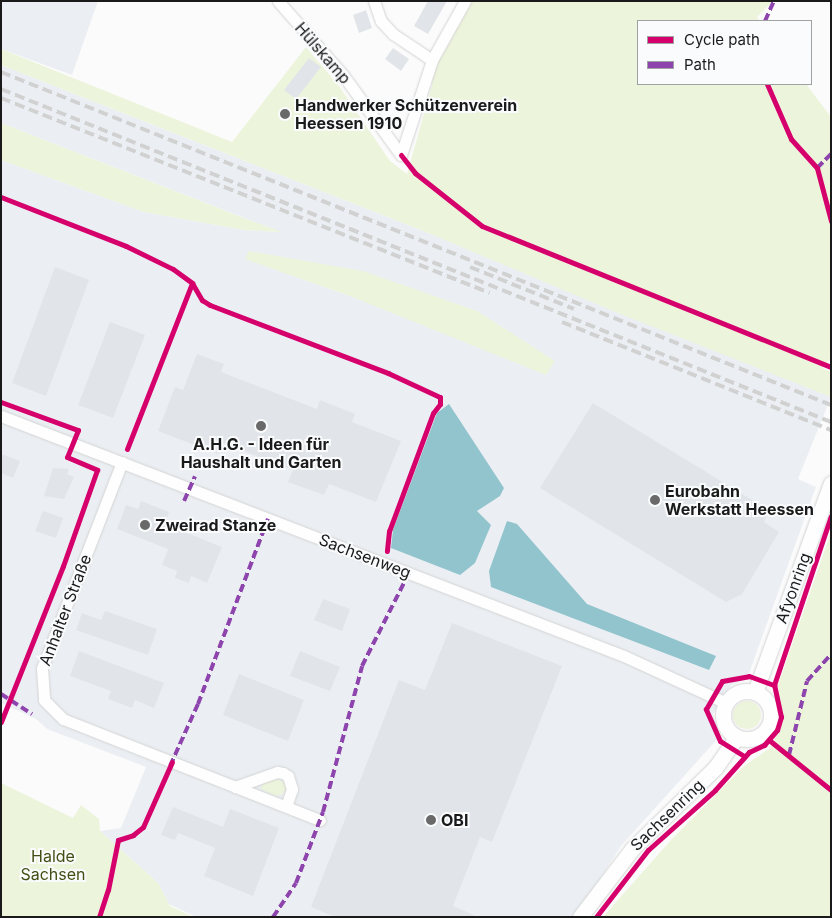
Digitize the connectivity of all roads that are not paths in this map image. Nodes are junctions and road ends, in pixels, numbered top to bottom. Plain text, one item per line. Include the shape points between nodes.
1 (278, 1) edge
2 (374, 1) edge
3 (465, 1) edge
4 (432, 60) junction
5 (1, 416) edge
6 (122, 462) junction
7 (831, 483) edge
8 (755, 692) junction
9 (726, 703) junction
10 (737, 736) junction
11 (235, 787) junction
12 (286, 806) junction
13 (320, 820) dead end
14 (580, 917) edge

1 - 4 street, Hülskamp via 343,75 401,155
2 - 4 street via 381,21 392,34
3 - 4 street
5 - 6 street, Sachsenweg
6 - 9 street, Sachsenweg via 624,656
6 - 11 street, Anhalter Straße via 42,668 44,700 63,719
7 - 8 street, Afyonring
8 - 9 street via 738,692
8 - 10 street via 769,705 769,724 755,737
9 - 10 street via 724,722
10 - 14 street, Sachsenring via 715,768 632,849
11 - 12 street, Anhalter Straße
11 - 12 street via 277,772 283,773 288,776 292,789
12 - 13 street, Anhalter Straße

